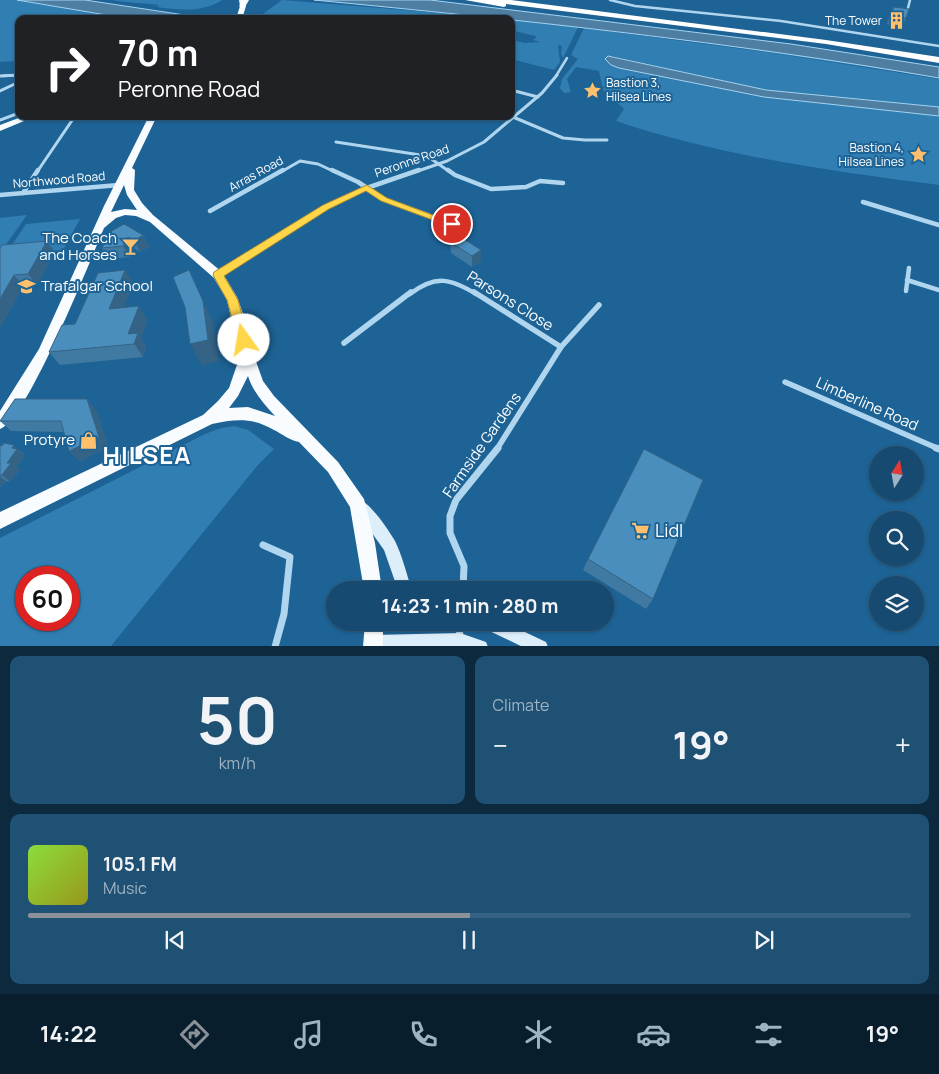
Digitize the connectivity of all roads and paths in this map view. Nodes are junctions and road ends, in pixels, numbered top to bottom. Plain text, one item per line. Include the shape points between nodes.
1 (468, 0) edge
2 (495, 0) edge
3 (524, 0) edge
4 (551, 0) edge
5 (610, 0) edge
6 (910, 0) edge
7 (244, 2) edge
8 (908, 8) edge
9 (240, 15) edge
10 (734, 26) junction
11 (781, 36) junction
12 (939, 46) edge
13 (939, 55) edge
14 (568, 58) dead end
15 (939, 60) edge
16 (15, 75) edge
17 (0, 76) edge
18 (15, 84) edge
19 (0, 91) edge
20 (515, 91) edge
21 (538, 97) junction
22 (15, 114) edge
23 (515, 115) edge
24 (515, 118) edge
25 (0, 120) edge
26 (21, 120) edge
27 (72, 120) edge
28 (151, 120) edge
29 (509, 120) edge
30 (0, 128) edge
31 (607, 140) dead end
32 (336, 142) dead end
33 (132, 163) junction
34 (440, 164) junction
35 (563, 183) dead end
36 (119, 185) junction
37 (367, 188) junction
38 (23, 193) junction
39 (0, 196) edge
40 (863, 202) dead end
41 (210, 211) dead end
42 (154, 220) junction
43 (101, 226) junction
44 (939, 226) edge
45 (469, 230) dead end
46 (909, 268) dead end
47 (218, 275) junction
48 (907, 280) junction
49 (939, 290) edge
50 (906, 291) dead end
51 (599, 305) dead end
52 (344, 342) dead end
53 (561, 347) junction
54 (247, 356) junction
55 (785, 382) dead end
56 (208, 419) junction
57 (0, 423) edge
58 (309, 442) junction
59 (939, 449) edge
60 (358, 504) junction
61 (0, 521) edge
62 (263, 545) dead end
63 (371, 581) edge
64 (401, 581) edge
65 (464, 581) edge
66 (374, 631) edge
67 (459, 631) edge
68 (507, 631) edge
69 (460, 644) edge
70 (373, 645) edge
71 (275, 646) edge
72 (481, 646) edge
73 (541, 646) edge

1 - 11 highway
2 - 11 highway
3 - 10 highway
4 - 10 highway
5 - 12 street via 634,6 808,25
6 - 8 street
7 - 9 main road
10 - 13 highway
11 - 15 highway
14 - 21 street, Peronne Road
16 - 17 street
18 - 19 street
20 - 21 street
21 - 23 street, Peronne Road
22 - 25 street
24 - 31 street via 549,134 578,141
26 - 30 main road
27 - 38 street
28 - 33 main road
29 - 34 street, Peronne Road via 489,140
32 - 34 street via 427,156
33 - 36 main road
33 - 42 main road via 128,176 129,193
34 - 35 street via 455,175 491,189 526,187 540,181
34 - 37 street, Peronne Road
36 - 38 street, Northwood Road
36 - 43 main road
37 - 41 street, Arras Road via 318,164 300,161
37 - 45 street, Arras Road via 384,200
37 - 47 street, Peronne Road via 326,207
38 - 39 street, Northwood Road
40 - 44 street
42 - 43 main road via 138,213 124,212 110,216
42 - 47 main road
43 - 57 main road via 41,355
46 - 48 street
47 - 54 main road via 233,300
48 - 49 street
48 - 50 street
51 - 53 street, Farmside Gardens
52 - 53 street, Parsons Close via 424,283 446,280 457,282
53 - 65 street, Farmside Gardens via 502,444 456,500 450,516 450,533 464,566
54 - 56 main road via 236,390
54 - 58 main road via 257,383 269,400
55 - 59 street, Limberline Road
56 - 58 main road via 253,413
56 - 61 main road
58 - 60 main road via 332,467
60 - 63 main road
60 - 64 street via 390,546
62 - 71 street via 290,558 288,600
66 - 70 main road
67 - 69 street
68 - 73 street
69 - 70 street
69 - 72 street

